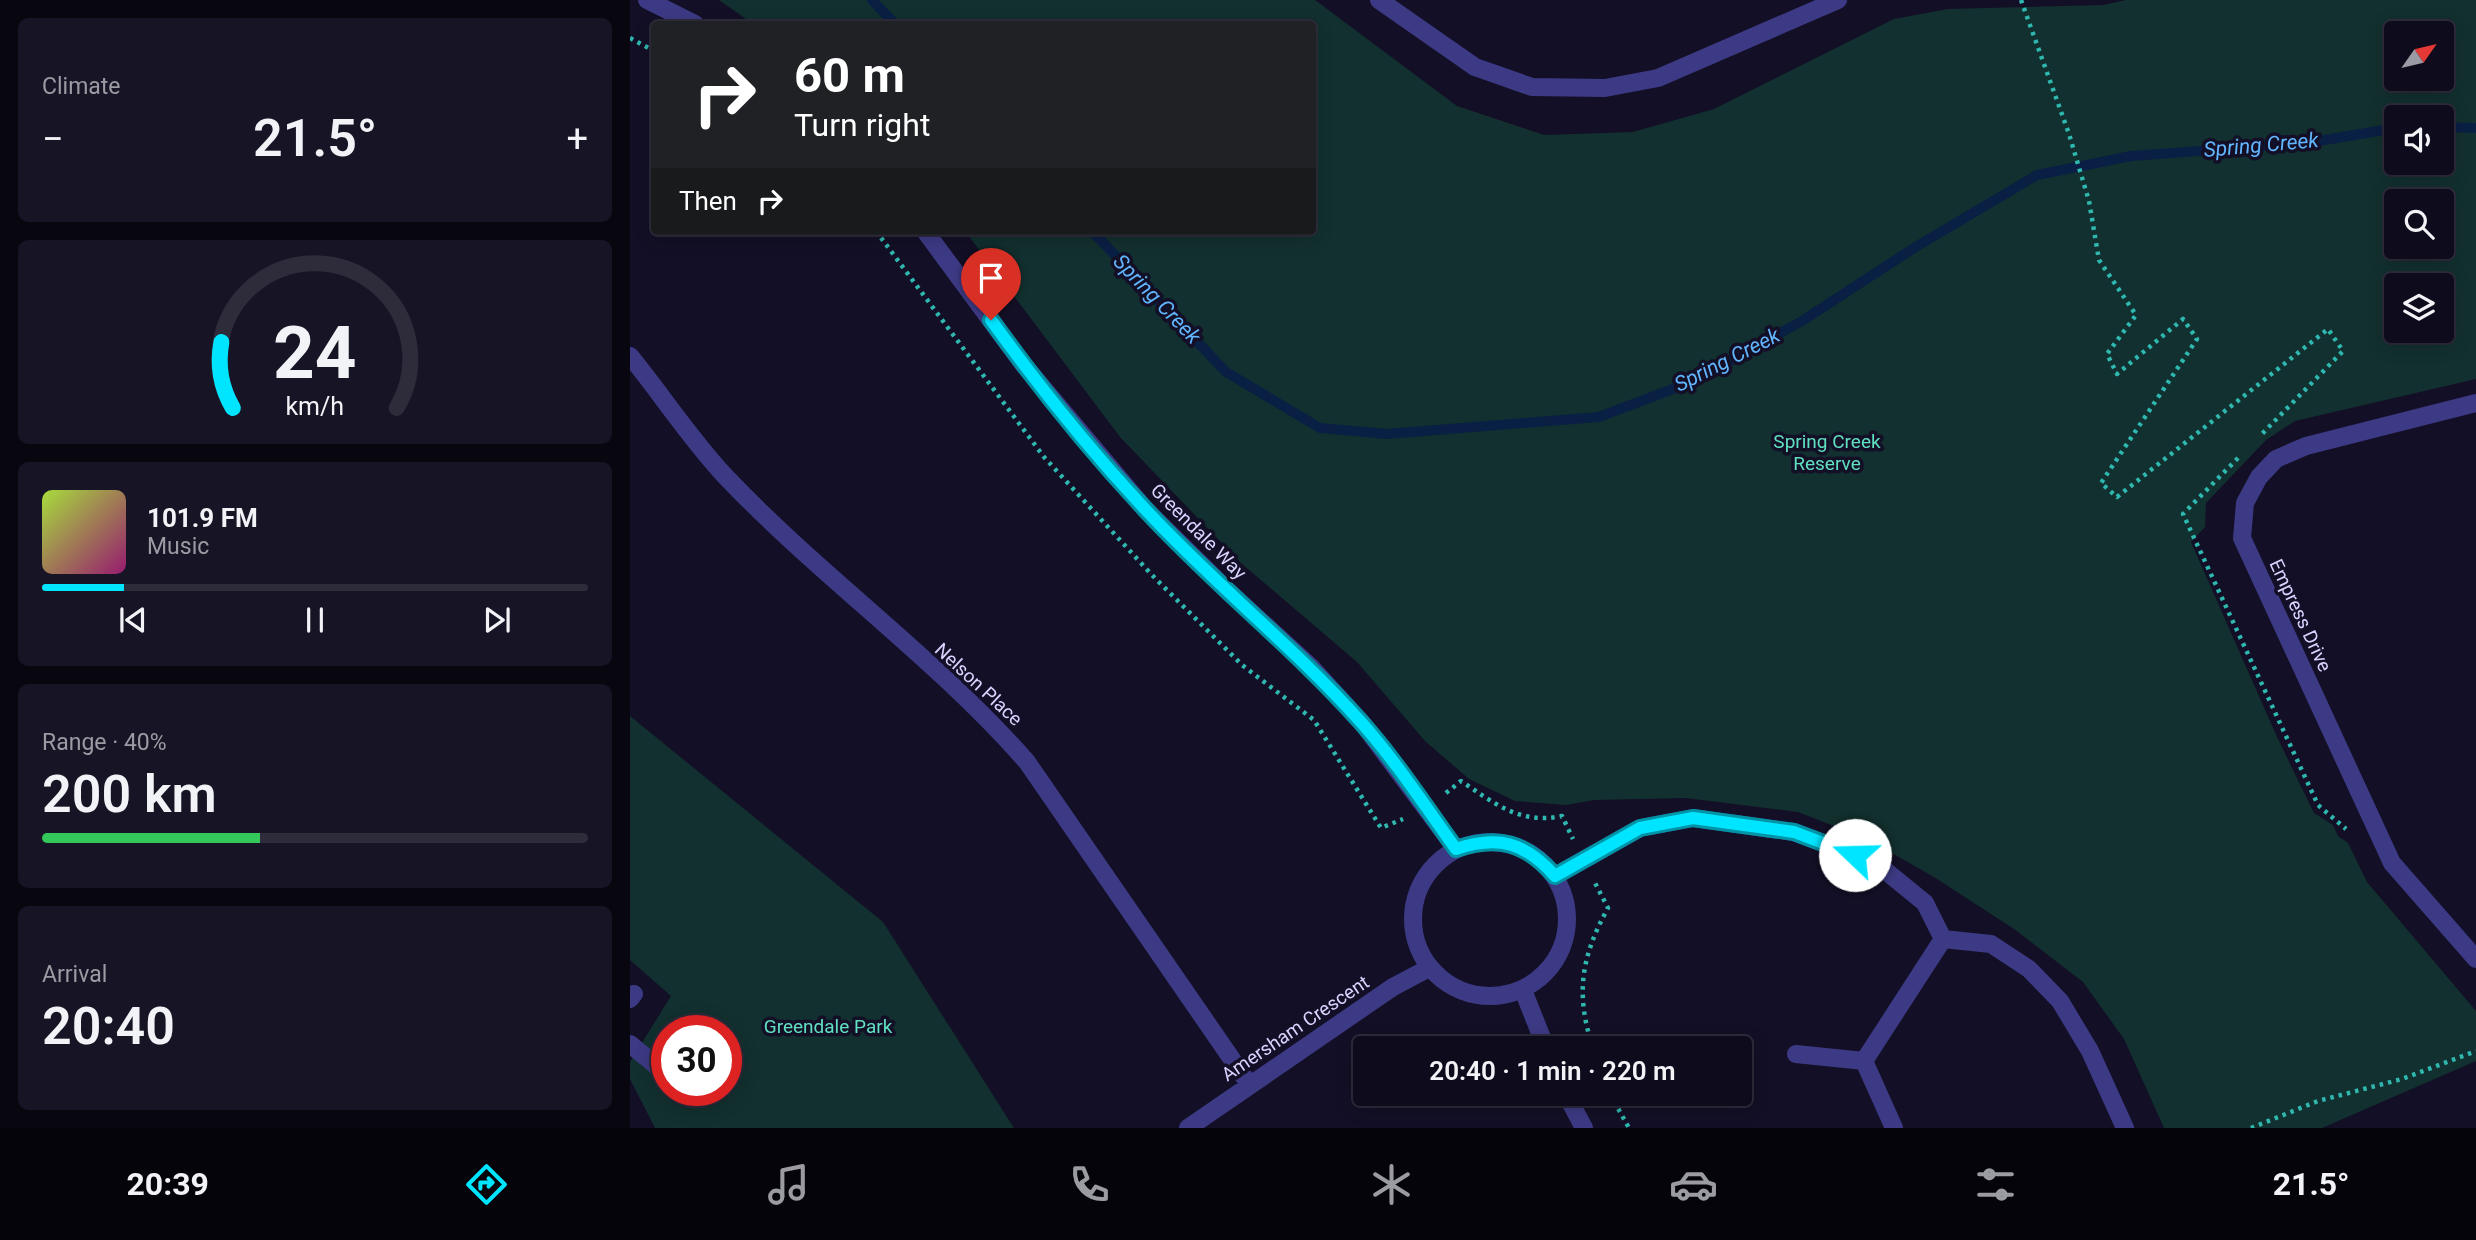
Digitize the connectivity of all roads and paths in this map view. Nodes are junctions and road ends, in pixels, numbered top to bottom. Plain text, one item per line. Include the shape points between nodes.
1 (647, 0) edge
2 (1379, 0) edge
3 (1838, 0) edge
4 (2021, 0) edge
5 (689, 21) edge
6 (630, 38) edge
7 (651, 49) edge
8 (928, 235) edge
9 (630, 356) edge
10 (2476, 403) edge
11 (2249, 447) dead end
12 (2239, 456) dead end
13 (2352, 835) dead end
14 (1456, 849) junction
15 (1555, 876) junction
16 (1943, 939) junction
17 (2476, 959) edge
18 (1429, 968) junction
19 (1523, 990) junction
20 (1541, 1036) edge
21 (630, 1044) edge
22 (2476, 1052) edge
23 (1796, 1054) dead end
24 (1864, 1061) junction
25 (651, 1062) edge
26 (1249, 1084) junction
27 (1572, 1106) edge
28 (1617, 1106) edge
29 (1188, 1128) edge
30 (1584, 1128) edge
31 (1629, 1128) edge
32 (1894, 1128) edge
33 (2125, 1128) edge
34 (2251, 1128) edge

1 - 5 street
2 - 3 street via 1475,67 1532,87 1605,89 1658,78
4 - 11 path via 2069,134 2089,201 2099,260 2136,316 2108,354 2117,374 2183,319 2197,339 2101,482 2117,497 2328,330 2343,351
6 - 7 path
8 - 14 street, Greendale Way via 1023,364 1145,509 1312,668 1354,715
9 - 26 street, Nelson Place via 725,475 997,727 1027,761
10 - 17 street, Empress Drive via 2306,446 2277,459 2259,477 2245,503 2242,538 2392,863
12 - 13 path via 2183,514 2318,805
14 - 15 street via 1499,841 1521,847
14 - 18 street via 1422,880 1414,902 1418,947
15 - 16 street via 1640,828 1693,818 1794,832 1876,863 1924,903
15 - 19 street via 1566,900 1568,927 1560,953 1545,975
16 - 24 street
16 - 33 street via 1991,944 2029,968 2060,1001 2090,1051
18 - 19 street via 1449,985 1473,995 1498,997
18 - 26 street, Amersham Crescent via 1393,987
19 - 20 street
21 - 25 street
22 - 34 path via 2402,1079 2318,1101
23 - 24 street
24 - 32 street
26 - 29 street, Amersham Crescent
27 - 30 street
28 - 31 path

